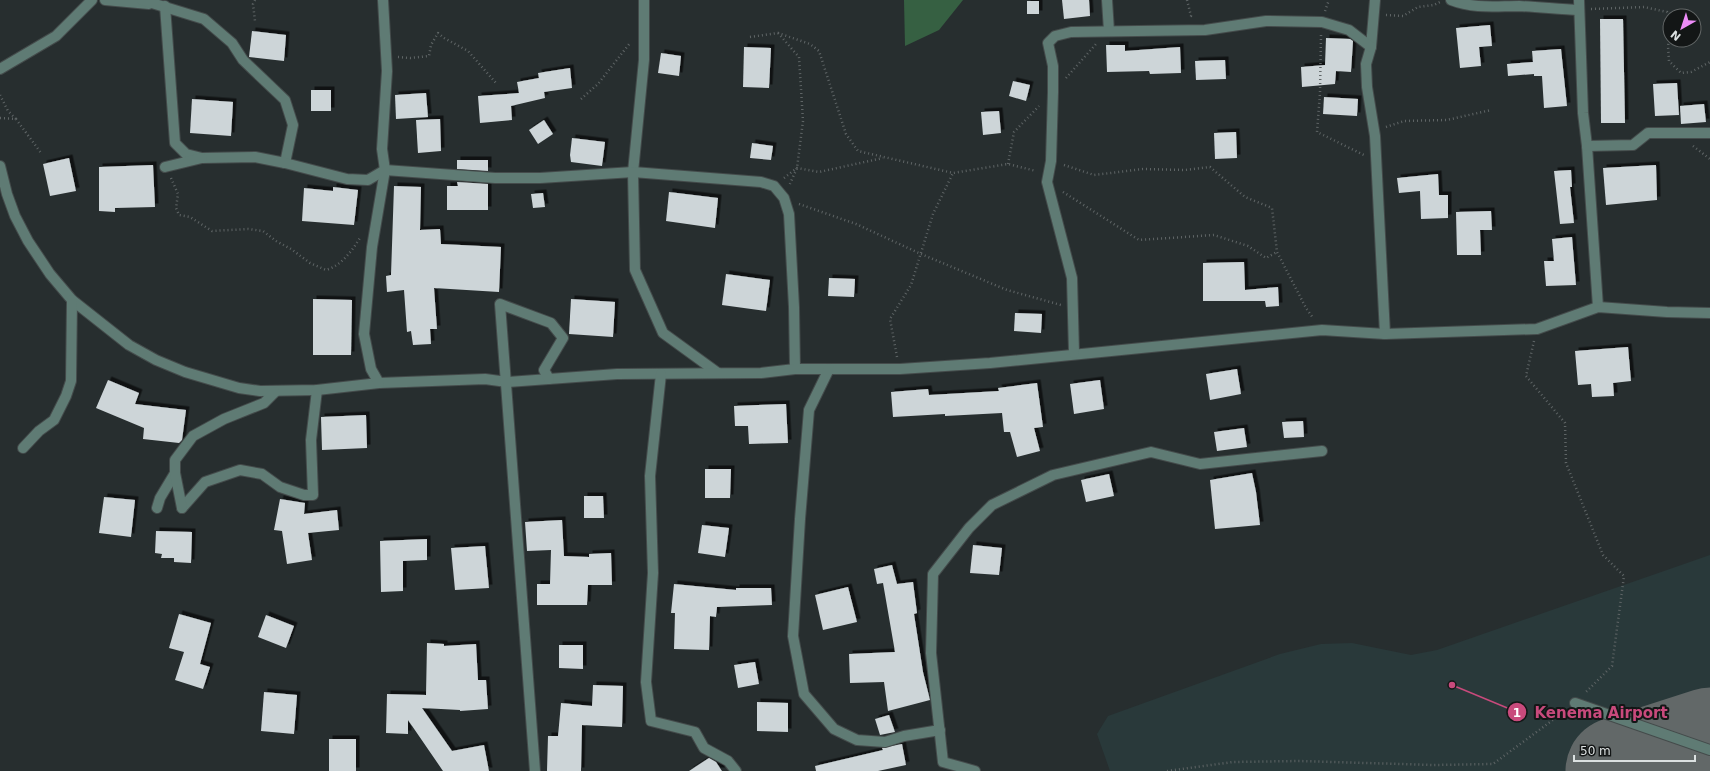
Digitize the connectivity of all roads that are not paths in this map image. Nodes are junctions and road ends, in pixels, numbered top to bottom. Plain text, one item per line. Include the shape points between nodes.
1 (92, 0) edge
2 (105, 0) edge
3 (142, 0) edge
4 (383, 0) edge
5 (644, 0) edge
6 (1106, 0) edge
7 (1375, 0) edge
8 (1451, 0) edge
9 (165, 3) edge
10 (1579, 5) edge
11 (1109, 31) junction
12 (1371, 47) junction
13 (0, 69) edge
14 (1710, 133) edge
15 (1587, 146) junction
16 (202, 158) junction
17 (285, 163) junction
18 (0, 166) edge
19 (165, 167) road end
20 (385, 170) junction
21 (633, 172) junction
22 (72, 300) junction
23 (1598, 307) junction
24 (1710, 312) edge
25 (1385, 334) junction
26 (1074, 353) junction
27 (795, 369) junction
28 (829, 369) junction
29 (718, 373) junction
30 (661, 374) junction
31 (549, 379) junction
32 (507, 382) junction
33 (379, 383) junction
34 (317, 390) junction
35 (275, 392) junction
36 (23, 448) dead end
37 (1322, 451) dead end
38 (175, 473) junction
39 (156, 508) dead end
40 (1575, 703) road end
41 (940, 730) junction
42 (1710, 750) edge
43 (535, 771) edge
44 (736, 771) edge
45 (975, 771) edge

1 - 13 street via 56,36
2 - 9 street
3 - 9 street
4 - 20 street via 386,56 382,149
5 - 21 street via 644,60
6 - 11 street
7 - 12 street
8 - 10 street via 1481,7
9 - 16 street via 176,143 186,154
9 - 17 street via 177,12 204,19 232,44 243,60 285,100 293,126
10 - 15 street via 1583,113
11 - 12 street via 1205,30 1266,21 1322,22 1349,30
11 - 26 street via 1071,32 1056,36 1048,44 1054,66 1051,161 1047,182 1072,278
12 - 25 street via 1366,64 1366,87 1375,136
14 - 15 street via 1648,133 1633,145
15 - 23 street
16 - 17 street via 255,157
16 - 19 street
17 - 20 street via 347,178 368,180
18 - 22 street via 15,216 28,241 50,274
20 - 21 street via 510,178
20 - 33 street via 376,223 364,334 371,369
21 - 27 street via 761,182 774,186 784,198 789,214
21 - 29 street via 635,270 663,333
22 - 35 street via 129,345 156,360 185,372 239,388
22 - 36 street via 71,381 54,420
23 - 24 street
23 - 25 street via 1537,329
25 - 26 street via 1322,330
26 - 28 street via 990,363 900,369
27 - 28 street
27 - 29 street via 761,373
28 - 41 street via 809,410 800,519 793,636 804,694 834,730 857,740 885,742
29 - 30 street
30 - 31 street via 616,374
30 - 44 street via 650,476 653,572 646,682 651,721 695,732 704,748 728,761
31 - 32 street
31 - 32 street via 544,370 563,338 551,323 500,304
32 - 33 street via 485,380
32 - 43 street
33 - 34 street
34 - 35 street
34 - 38 street via 311,440 313,495 304,495 280,487 262,474 240,470 205,482 182,508
35 - 38 street via 264,403 224,419 193,436 175,460
37 - 41 street via 1200,464 1151,452 1053,475 992,505 969,528 933,574 931,653
38 - 39 street
40 - 42 street
41 - 45 street via 943,762

